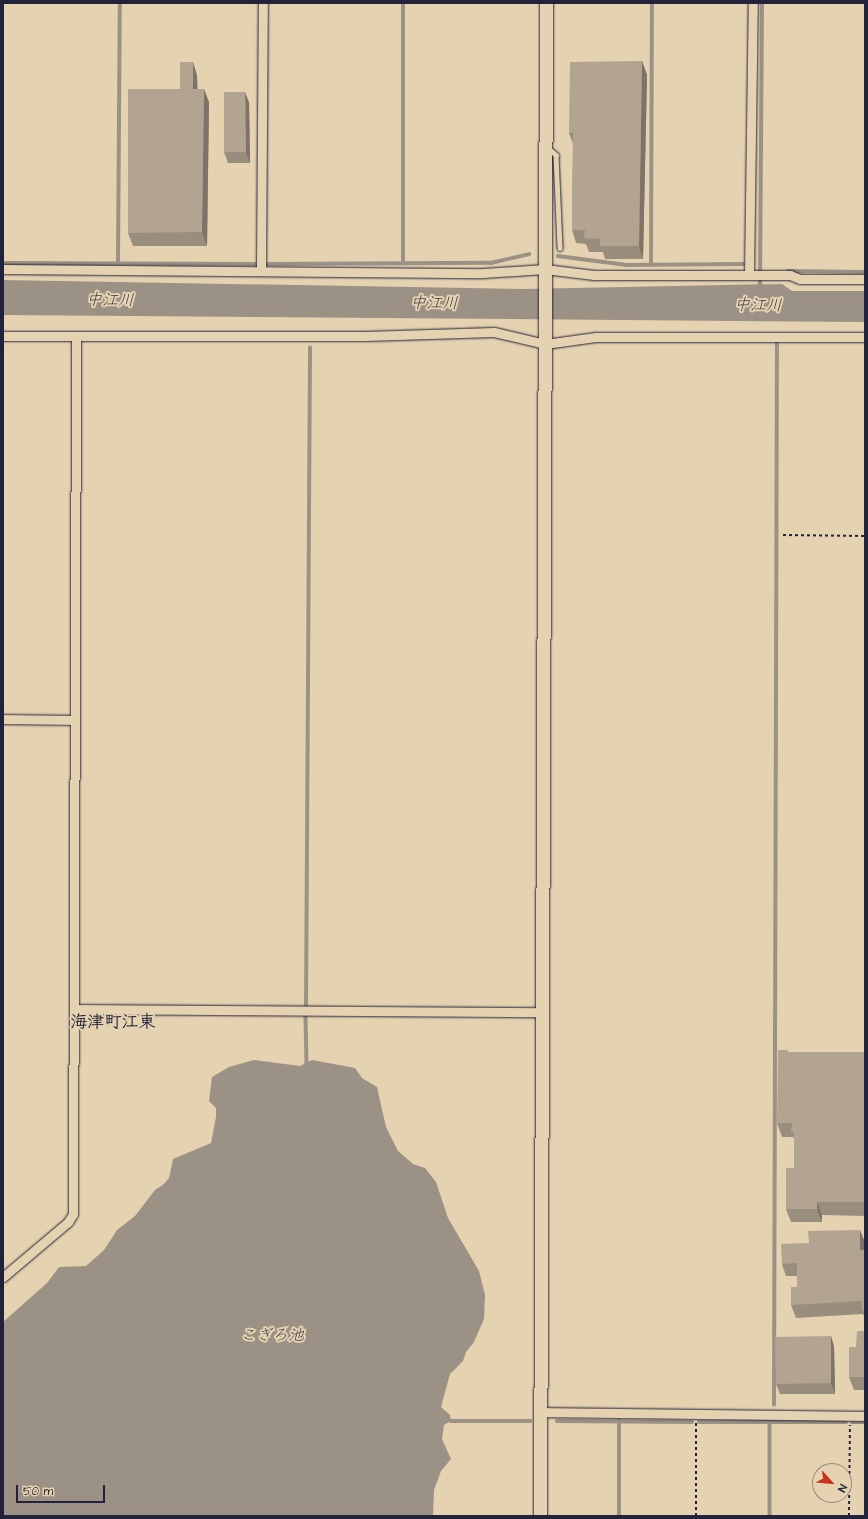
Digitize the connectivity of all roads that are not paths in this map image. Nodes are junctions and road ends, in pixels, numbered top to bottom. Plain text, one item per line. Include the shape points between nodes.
1 (263, 3) edge
2 (546, 3) edge
3 (753, 3) edge
4 (546, 145) junction
5 (560, 248) dead end
6 (3, 269) edge
7 (261, 270) junction
8 (545, 273) junction
9 (750, 275) junction
10 (865, 279) edge
11 (3, 336) edge
12 (76, 337) junction
13 (865, 337) edge
14 (545, 338) junction
15 (3, 719) edge
16 (75, 720) junction
17 (74, 1009) junction
18 (541, 1012) junction
19 (3, 1277) edge
20 (540, 1412) junction
21 (865, 1416) edge
22 (540, 1516) edge

1 - 7 street
2 - 4 street
3 - 9 street
4 - 5 lane via 556,155
4 - 8 street
6 - 7 street
7 - 8 street
8 - 9 street
8 - 14 street
9 - 10 street via 790,275 800,279
11 - 12 street
12 - 14 street via 365,336 494,332
12 - 16 street
13 - 14 street
14 - 18 street
15 - 16 street
16 - 17 street
17 - 18 street
17 - 19 street via 73,1214 68,1222
18 - 20 street
20 - 21 street
20 - 22 street

